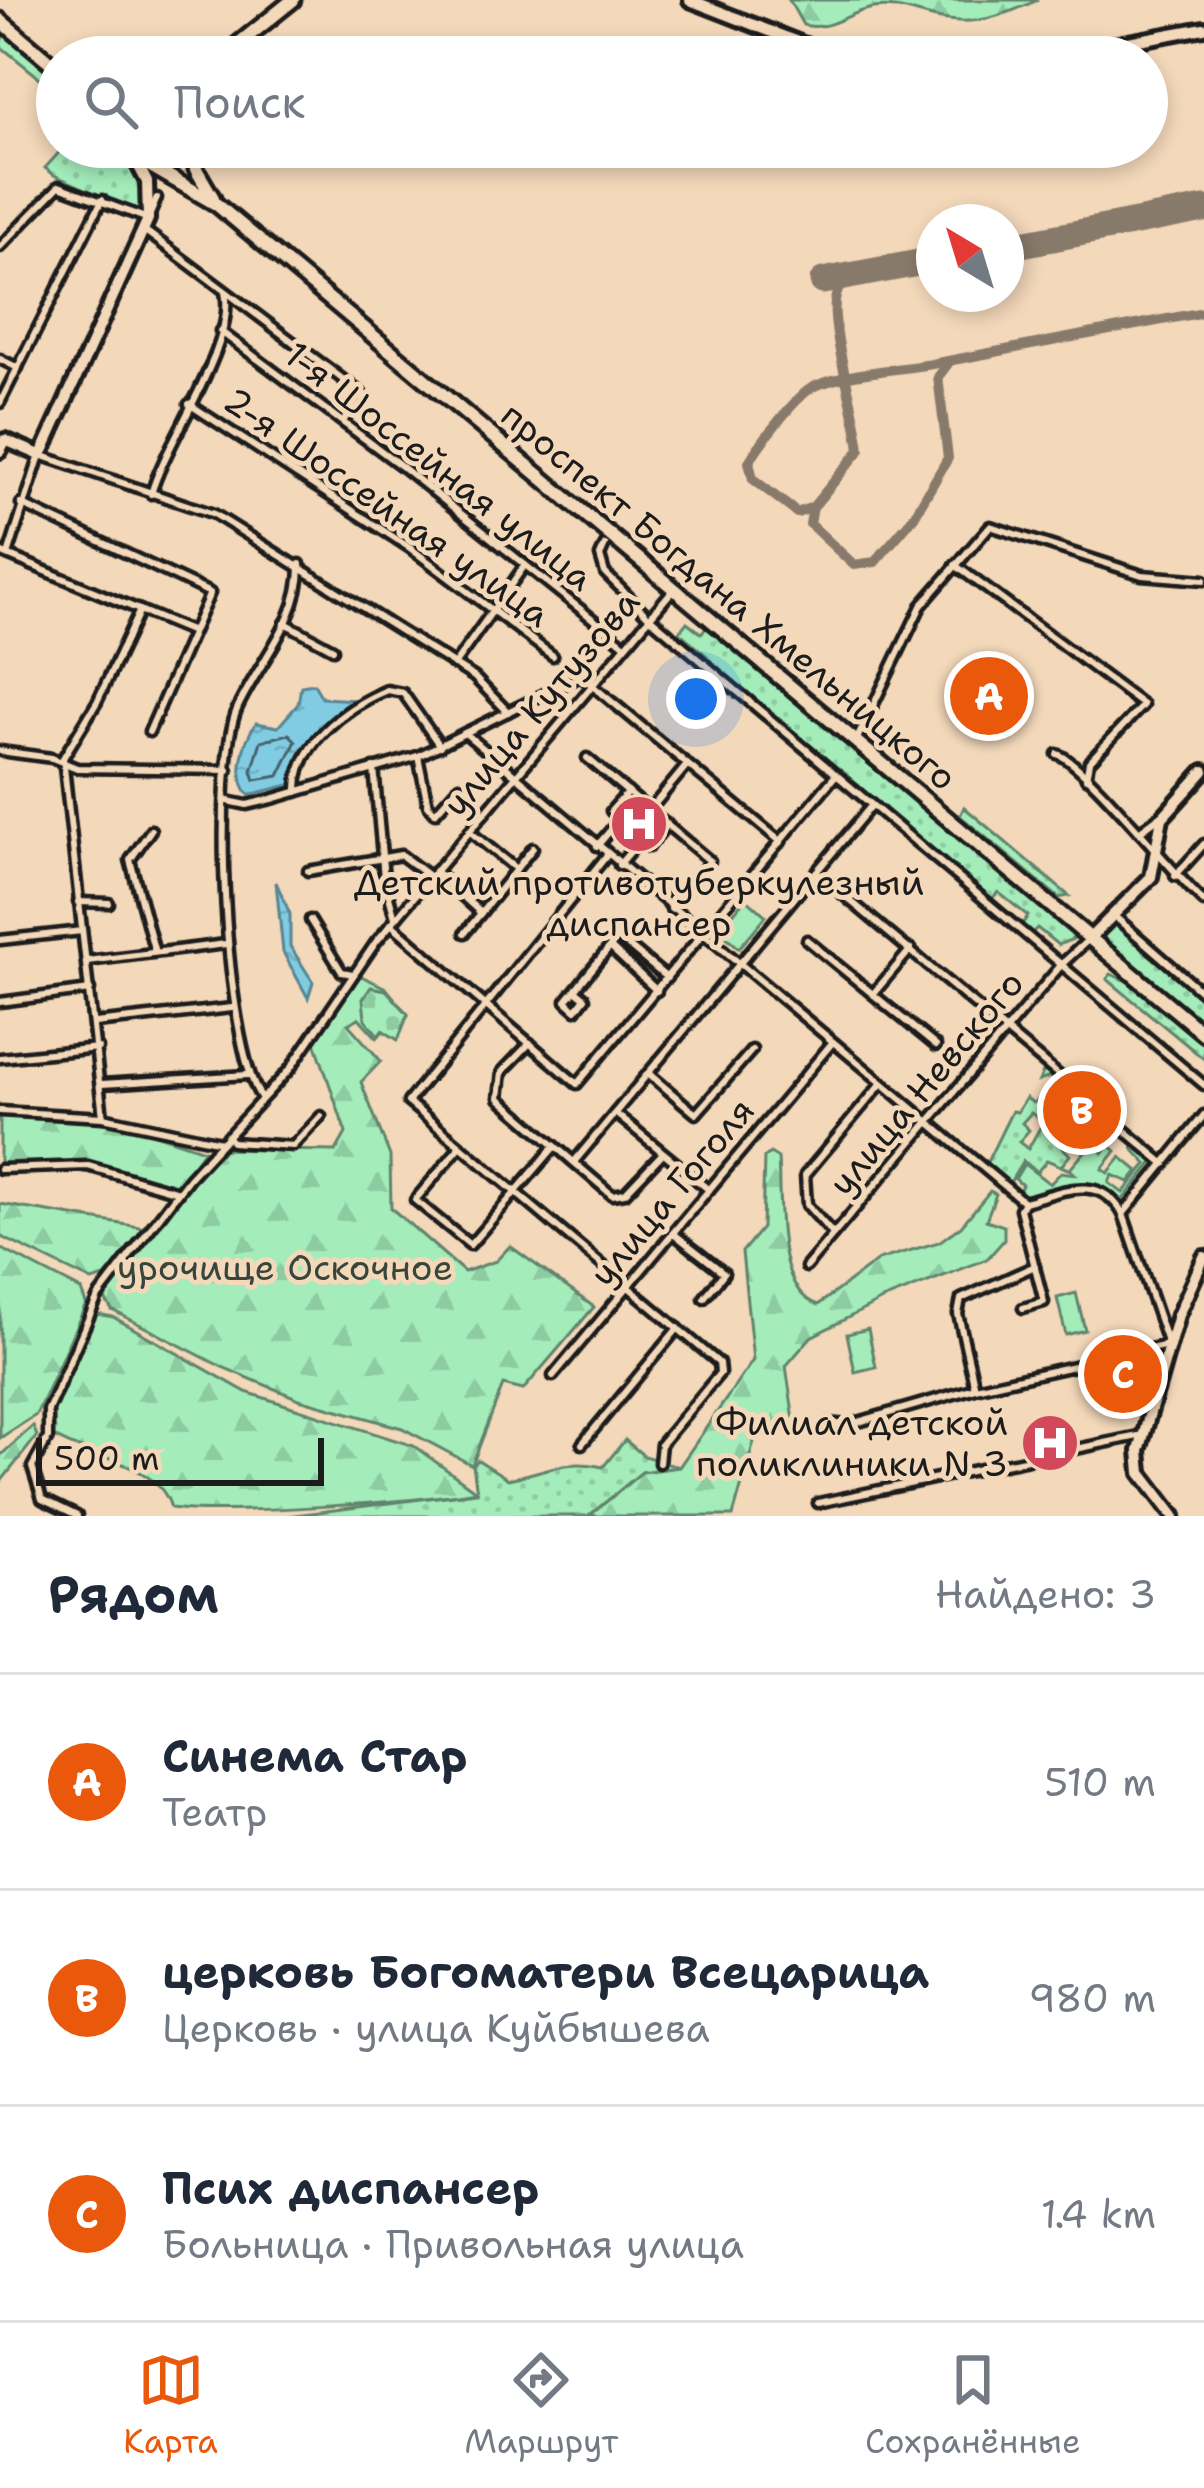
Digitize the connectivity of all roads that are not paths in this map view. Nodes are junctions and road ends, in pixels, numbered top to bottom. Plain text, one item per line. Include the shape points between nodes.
1 (297, 0) edge
2 (690, 0) edge
3 (0, 24) edge
4 (1204, 28) edge
5 (253, 36) edge
6 (782, 36) edge
7 (1161, 36) edge
8 (36, 54) edge
9 (148, 168) edge
10 (164, 168) edge
11 (196, 169) joint
12 (161, 175) junction
13 (157, 198) dead end
14 (102, 200) junction
15 (216, 204) junction
16 (146, 224) junction
17 (0, 247) edge
18 (223, 288) junction
19 (220, 331) junction
20 (0, 358) edge
21 (18, 368) junction
22 (0, 403) edge
23 (189, 404) junction
24 (343, 422) junction
25 (2, 442) edge
26 (40, 455) junction
27 (151, 494) junction
28 (21, 503) junction
29 (605, 545) dead end
30 (4, 553) edge
31 (300, 564) junction
32 (525, 565) junction
33 (956, 565) junction
34 (1204, 580) edge
35 (675, 589) junction
36 (494, 607) junction
37 (140, 610) junction
38 (648, 616) junction
39 (285, 623) junction
40 (192, 632) junction
41 (624, 644) junction
42 (333, 649) dead end
43 (553, 656) dead end
44 (454, 665) junction
45 (593, 681) junction
46 (508, 712) junction
47 (149, 732) dead end
48 (465, 734) junction
49 (856, 741) junction
50 (440, 746) junction
51 (0, 751) edge
52 (1057, 754) dead end
53 (418, 756) junction
54 (587, 758) dead end
55 (64, 763) junction
56 (687, 764) junction
57 (374, 768) junction
58 (229, 770) junction
59 (1204, 772) edge
60 (835, 776) junction
61 (514, 777) junction
62 (1086, 778) junction
63 (459, 786) dead end
64 (297, 792) junction
65 (628, 792) junction
66 (228, 801) junction
67 (872, 805) junction
68 (1167, 810) junction
69 (649, 811) junction
70 (667, 824) junction
71 (151, 830) dead end
72 (1136, 830) junction
73 (469, 831) junction
74 (1150, 838) junction
75 (781, 842) junction
76 (1204, 844) edge
77 (597, 846) junction
78 (532, 848) dead end
79 (607, 855) junction
80 (386, 858) junction
81 (619, 865) junction
82 (516, 869) junction
83 (308, 871) dead end
84 (816, 872) junction
85 (1163, 872) junction
86 (433, 874) junction
87 (78, 902) junction
88 (1204, 902) edge
89 (109, 903) dead end
90 (671, 909) junction
91 (481, 913) junction
92 (1113, 915) junction
93 (310, 920) dead end
94 (393, 921) junction
95 (82, 931) junction
96 (465, 933) dead end
97 (703, 937) junction
98 (1091, 938) junction
99 (0, 940) edge
100 (807, 940) dead end
101 (226, 944) junction
102 (611, 948) junction
103 (154, 949) junction
104 (911, 949) junction
105 (86, 961) junction
106 (1062, 964) junction
107 (737, 966) junction
108 (353, 974) junction
109 (668, 978) junction
110 (90, 990) junction
111 (575, 990) dead end
112 (657, 991) junction
113 (873, 994) junction
114 (1204, 994) edge
115 (0, 1002) edge
116 (486, 1006) junction
117 (232, 1008) junction
118 (95, 1023) junction
119 (1006, 1030) junction
120 (1204, 1034) edge
121 (530, 1043) junction
122 (832, 1043) junction
123 (936, 1046) dead end
124 (98, 1048) junction
125 (752, 1049) dead end
126 (0, 1058) edge
127 (648, 1073) junction
128 (248, 1075) junction
129 (101, 1084) junction
130 (880, 1084) junction
131 (1204, 1085) edge
132 (262, 1098) junction
133 (0, 1111) edge
134 (615, 1113) junction
135 (1204, 1115) edge
136 (320, 1116) dead end
137 (103, 1117) junction
138 (927, 1124) junction
139 (224, 1139) junction
140 (555, 1146) junction
141 (459, 1148) junction
142 (662, 1154) junction
143 (574, 1162) junction
144 (1165, 1164) junction
145 (0, 1169) edge
146 (709, 1190) junction
147 (178, 1192) junction
148 (515, 1196) junction
149 (1024, 1202) junction
150 (1123, 1214) junction
151 (673, 1233) junction
152 (833, 1234) junction
153 (1204, 1257) edge
154 (1035, 1266) junction
155 (806, 1267) dead end
156 (628, 1286) junction
157 (704, 1298) dead end
158 (1023, 1308) dead end
159 (678, 1328) junction
160 (1168, 1346) junction
161 (553, 1376) dead end
162 (975, 1388) junction
163 (826, 1423) dead end
164 (1143, 1435) junction
165 (583, 1444) dead end
166 (659, 1463) dead end
167 (818, 1503) dead end
168 (77, 1516) edge
169 (1174, 1516) edge

1 - 5 main road
2 - 6 street
3 - 8 main road
4 - 7 street
9 - 12 main road, проспект Богдана Хмельницкого
10 - 12 main road
11 - 12 main road
11 - 15 main road, проспект Богдана Хмельницкого
12 - 15 main road, проспект Богдана Хмельницкого
12 - 16 street
13 - 16 street
14 - 16 street
14 - 17 street via 59,186
14 - 21 street
15 - 35 main road, проспект Богдана Хмельницкого
16 - 18 street
16 - 26 street
18 - 19 street
18 - 24 street via 361,393
19 - 23 street
19 - 24 street, 1-я Шоссейная улица
20 - 21 street
21 - 22 street
23 - 27 street
23 - 36 street, 2-я Шоссейная улица
24 - 32 street, 1-я Шоссейная улица
25 - 26 street
26 - 27 street
26 - 28 street
27 - 31 street via 214,514
28 - 30 street
28 - 40 street via 208,591
29 - 38 street via 603,570
30 - 37 street
31 - 39 street
31 - 44 street
32 - 36 street
32 - 41 street, 1-я Шоссейная улица
33 - 34 street via 990,526 1126,571
33 - 49 street via 921,606
33 - 62 street via 1143,706 1089,762
35 - 38 street, улица Кутузова
35 - 49 main road, проспект Богдана Хмельницкого
36 - 43 street, 2-я Шоссейная улица
36 - 44 street
37 - 40 street
37 - 55 street
38 - 41 street, улица Кутузова
38 - 60 street
39 - 42 street
39 - 58 street via 238,707
40 - 47 street
41 - 45 street, улица Кутузова
44 - 46 street
45 - 46 street via 573,678
45 - 56 street
45 - 61 street, улица Кутузова
46 - 48 street
48 - 50 street
48 - 61 street
49 - 98 main road, проспект Богдана Хмельницкого
50 - 53 street
50 - 64 street via 403,693 387,690 317,740 298,769
51 - 55 street
52 - 62 street
53 - 57 street
53 - 63 street via 436,813
54 - 65 street
55 - 58 street
55 - 87 street
56 - 69 street
56 - 75 street
57 - 64 street
57 - 80 street
58 - 66 street
59 - 68 street
60 - 67 street
60 - 75 street
61 - 73 street, улица Кутузова
61 - 77 street
62 - 72 street
64 - 66 street via 247,805
65 - 69 street
65 - 77 street via 610,812 620,819
66 - 101 street
67 - 84 street
67 - 106 street
68 - 72 street via 1146,831
68 - 74 street
69 - 70 street
70 - 81 street
70 - 90 street via 710,861
71 - 103 street via 130,860
72 - 74 street
73 - 82 street
73 - 86 street, улица Кутузова
74 - 85 street
75 - 97 street
76 - 85 street
77 - 79 street
78 - 82 street
79 - 81 street
79 - 116 street
80 - 83 street
80 - 86 street via 401,854
80 - 94 street
81 - 90 street
82 - 91 street
84 - 104 street
84 - 107 street
85 - 88 street
85 - 92 street
86 - 91 street
86 - 94 street, улица Кутузова
87 - 89 street
87 - 95 street
90 - 97 street
91 - 96 street
92 - 98 street
92 - 114 street
93 - 108 street via 339,968
94 - 108 street, улица Кутузова
94 - 116 street
95 - 99 street
95 - 105 street
97 - 107 street
97 - 109 street
98 - 106 street, улица Невского
98 - 120 main road, проспект Богдана Хмельницкого
100 - 113 street
101 - 103 street
101 - 117 street
102 - 109 street via 619,937
102 - 111 street
102 - 112 street
103 - 105 street
104 - 113 street
104 - 119 street
105 - 110 street
106 - 119 street, улица Невского
106 - 131 street
107 - 122 street
107 - 127 street
108 - 132 street, улица Кутузова
109 - 112 street
110 - 115 street
110 - 118 street
112 - 121 street via 577,1084
113 - 123 street
116 - 121 street
116 - 141 street via 408,1102
117 - 118 street
117 - 128 street
118 - 124 street
119 - 138 street, улица Невского
119 - 144 street
121 - 140 street via 502,1072 497,1091
122 - 130 street
122 - 146 street, улица Гоголя
124 - 126 street
124 - 129 street
125 - 127 street via 696,1114
127 - 134 street
128 - 129 street
128 - 132 street
129 - 137 street
130 - 138 street
130 - 152 street via 805,1175 806,1205
132 - 139 street, улица Кутузова
133 - 137 street
134 - 142 street
134 - 143 street
135 - 144 street
136 - 139 street via 293,1146
137 - 139 street
138 - 149 street
138 - 152 street, улица Невского
139 - 147 street, улица Кутузова
140 - 143 street
140 - 148 street
141 - 148 street
141 - 148 street via 415,1199 473,1245
142 - 143 street via 618,1197
142 - 146 street
144 - 150 street
145 - 147 street via 88,1166
146 - 151 street, улица Гоголя
147 - 168 street, улица Кутузова via 87,1315 48,1409 48,1438 32,1467 36,1490 48,1505
148 - 156 street
149 - 150 street via 1095,1187
149 - 154 street
150 - 160 street
151 - 156 street, улица Гоголя
151 - 157 street via 724,1274
152 - 155 street, улица Невского
153 - 160 street
154 - 158 street via 1044,1302
154 - 162 street via 961,1299
156 - 159 street
156 - 161 street, улица Гоголя
159 - 165 street
159 - 166 street via 720,1373 661,1444
160 - 162 street
160 - 164 street
162 - 163 street via 848,1425
164 - 167 street
164 - 169 street via 1142,1473

